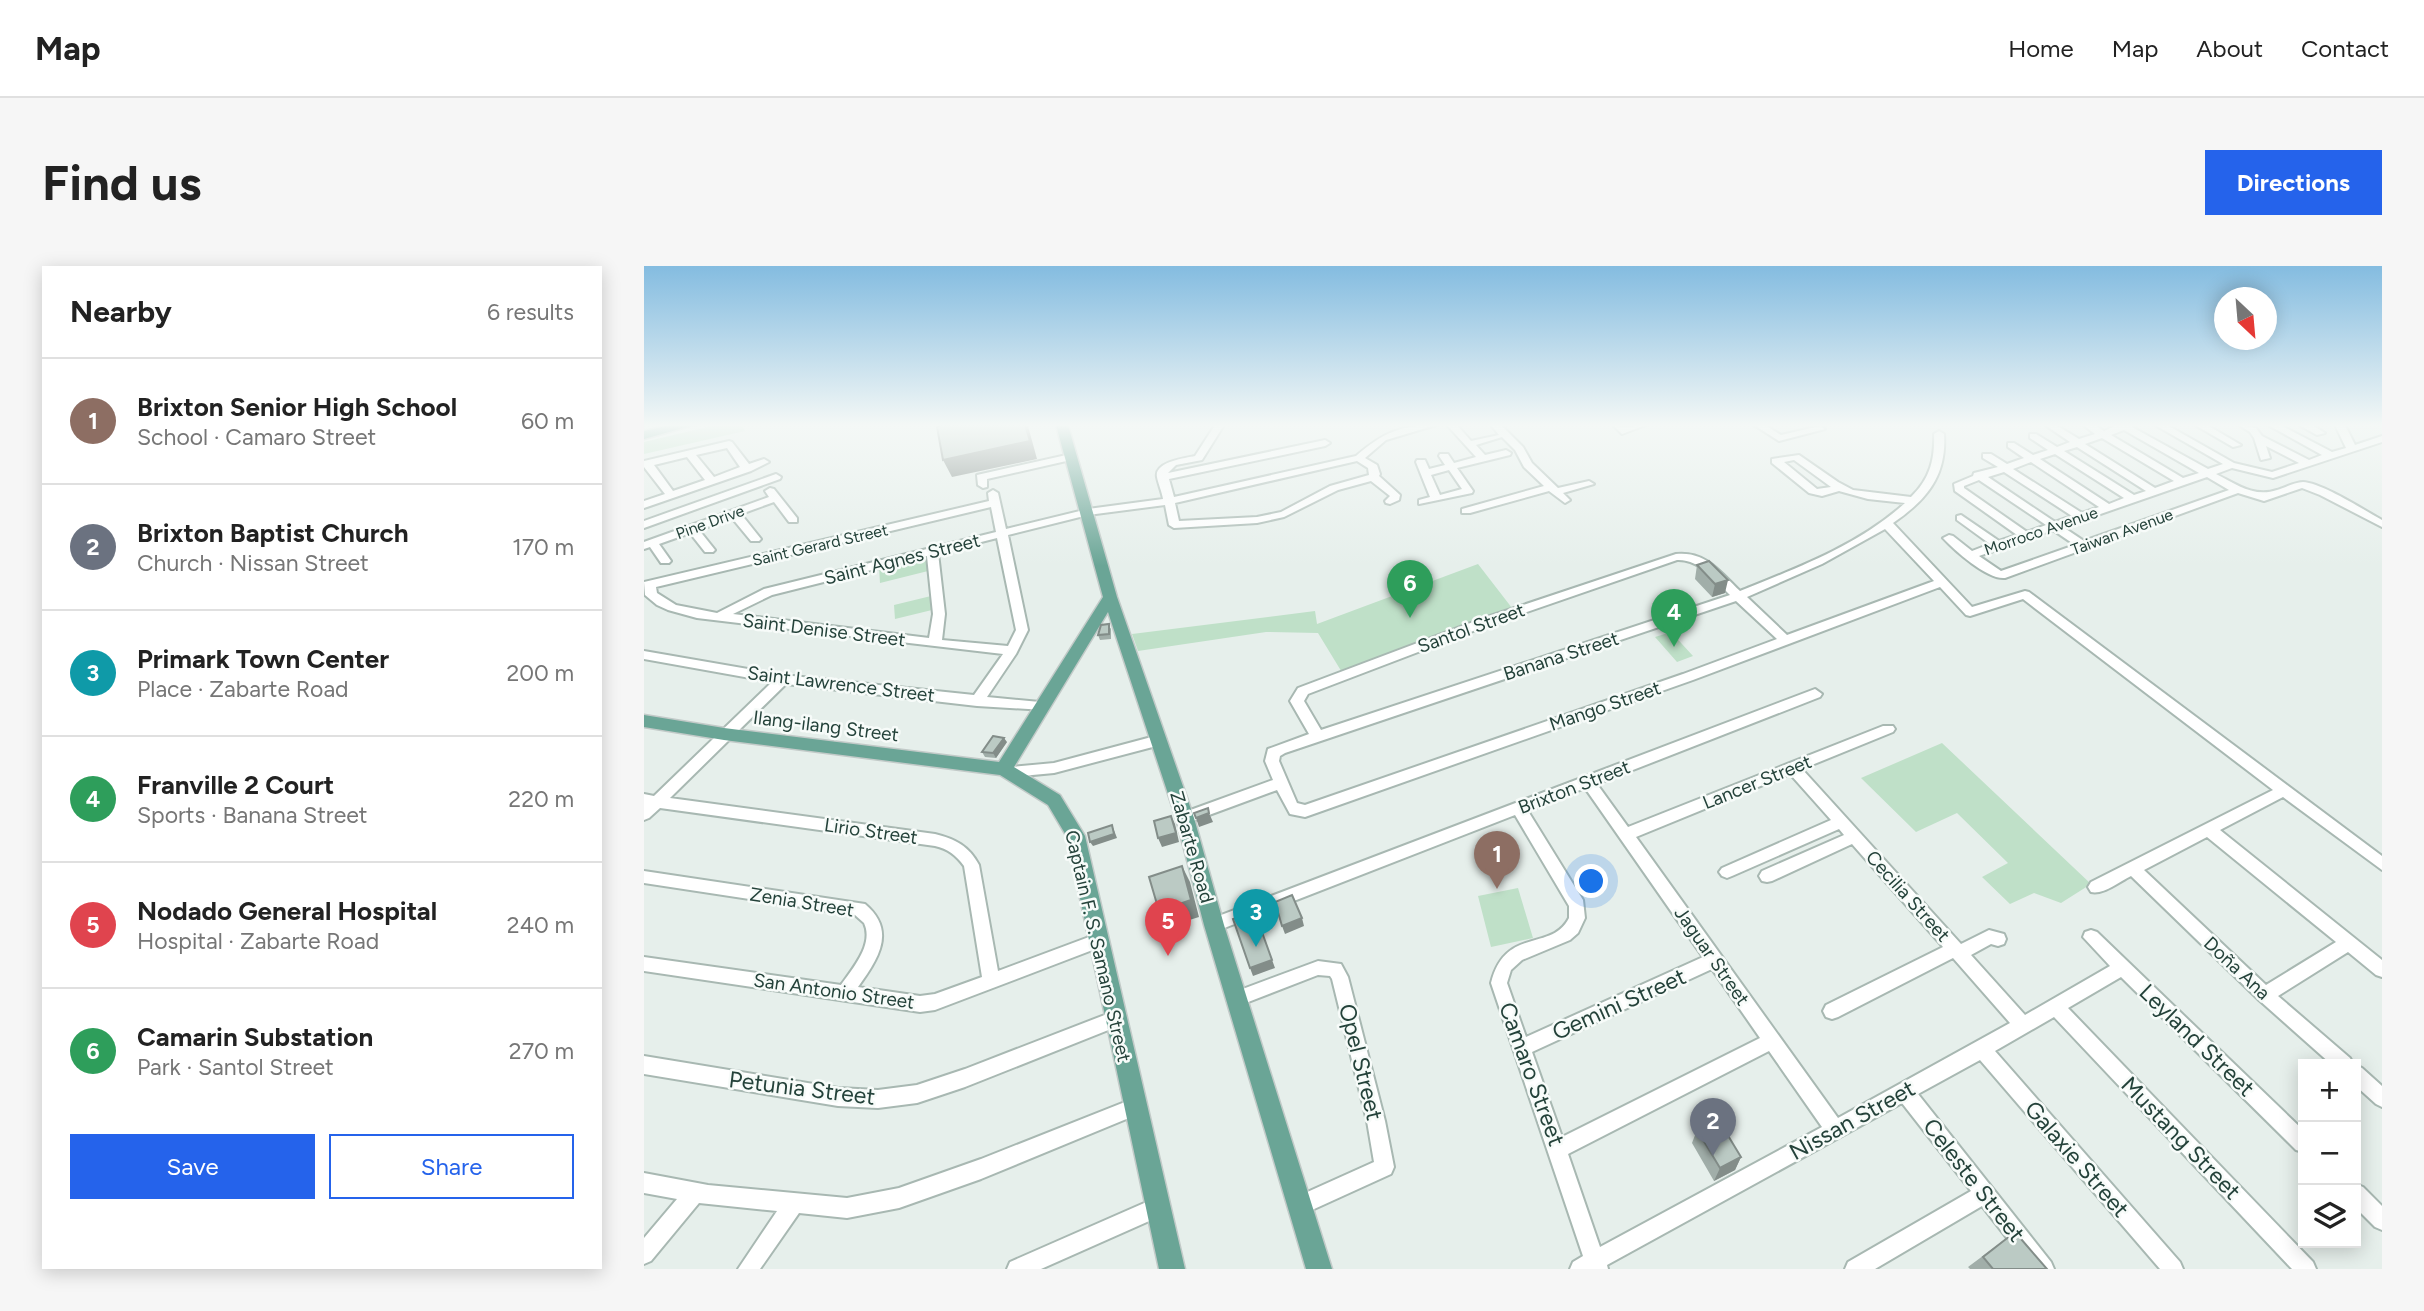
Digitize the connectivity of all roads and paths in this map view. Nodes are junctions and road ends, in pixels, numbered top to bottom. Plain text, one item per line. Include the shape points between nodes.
1 (653, 472) edge
2 (705, 472) edge
3 (737, 472) edge
4 (1005, 472) edge
5 (1076, 472) edge
6 (1164, 472) edge
7 (1187, 472) edge
8 (1299, 472) edge
9 (1374, 472) edge
10 (1431, 472) edge
11 (1450, 472) edge
12 (1535, 472) edge
13 (1789, 472) edge
14 (1816, 472) edge
15 (1935, 472) edge
16 (1988, 472) edge
17 (2010, 472) edge
18 (2053, 472) edge
19 (2090, 472) edge
20 (2123, 472) edge
21 (2165, 472) edge
22 (2204, 472) edge
23 (2214, 472) edge
24 (2251, 472) edge
25 (2287, 472) edge
26 (2208, 474) junction
27 (1978, 475) junction
28 (776, 477) dead end
29 (1162, 477) junction
30 (1373, 477) junction
31 (712, 481) junction
32 (763, 482) junction
33 (1446, 482) junction
34 (2182, 482) junction
35 (1589, 484) dead end
36 (1840, 488) junction
37 (2238, 490) junction
38 (2155, 492) junction
39 (1558, 493) junction
40 (990, 494) junction
41 (671, 495) junction
42 (775, 498) junction
43 (1436, 498) junction
44 (2133, 499) junction
45 (1916, 500) junction
46 (1390, 501) dead end
47 (1167, 502) junction
48 (1423, 502) dead end
49 (644, 505) edge
50 (2108, 508) junction
51 (1466, 511) dead end
52 (1088, 512) junction
53 (734, 513) junction
54 (2382, 513) edge
55 (2081, 517) junction
56 (1961, 518) dead end
57 (2370, 518) junction
58 (793, 520) dead end
59 (2382, 524) edge
60 (644, 525) edge
61 (1888, 525) junction
62 (2055, 527) junction
63 (692, 528) junction
64 (1002, 534) junction
65 (2026, 536) junction
66 (1949, 538) dead end
67 (755, 539) dead end
68 (648, 545) edge
69 (1999, 546) junction
70 (2084, 547) junction
71 (709, 550) dead end
72 (932, 551) junction
73 (1970, 555) junction
74 (665, 561) dead end
75 (1941, 582) junction
76 (647, 585) edge
77 (1739, 596) junction
78 (1110, 597) junction
79 (720, 616) junction
80 (1786, 641) junction
81 (934, 643) junction
82 (1012, 651) junction
83 (644, 655) edge
84 (783, 679) junction
85 (1815, 694) dead end
86 (977, 701) junction
87 (1040, 707) junction
88 (644, 721) edge
89 (1888, 729) dead end
90 (724, 734) junction
91 (1317, 736) junction
92 (1159, 740) junction
93 (1054, 768) junction
94 (1793, 768) junction
95 (1016, 775) junction
96 (1588, 782) junction
97 (1281, 783) junction
98 (2283, 791) junction
99 (650, 801) edge
100 (1519, 809) junction
101 (644, 814) edge
102 (1185, 818) junction
103 (1841, 822) junction
104 (2208, 829) junction
105 (1625, 835) junction
106 (1854, 836) junction
107 (2382, 864) edge
108 (2132, 869) junction
109 (1727, 872) dead end
110 (1767, 876) dead end
111 (644, 877) edge
112 (2096, 887) dead end
113 (1214, 925) junction
114 (2091, 937) dead end
115 (1998, 939) dead end
116 (1097, 941) junction
117 (2349, 943) junction
118 (1957, 952) junction
119 (1715, 960) junction
120 (644, 964) edge
121 (2122, 968) junction
122 (2382, 970) edge
123 (991, 981) junction
124 (844, 994) junction
125 (2265, 995) junction
126 (1238, 998) junction
127 (2056, 1007) junction
128 (1832, 1012) dead end
129 (1115, 1019) junction
130 (2023, 1025) junction
131 (1772, 1041) junction
132 (1523, 1047) junction
133 (1982, 1049) junction
134 (2338, 1059) edge
135 (644, 1065) edge
136 (2361, 1078) edge
137 (1904, 1091) junction
138 (2381, 1095) edge
139 (1135, 1108) junction
140 (1835, 1129) junction
141 (2298, 1138) edge
142 (1559, 1148) junction
143 (644, 1183) edge
144 (695, 1192) junction
145 (1985, 1194) junction
146 (2361, 1199) edge
147 (793, 1205) junction
148 (1301, 1205) junction
149 (1158, 1207) junction
150 (2382, 1220) edge
151 (644, 1254) edge
152 (1591, 1266) edge
153 (1024, 1267) edge
154 (1862, 1267) edge
155 (748, 1269) edge
156 (1172, 1269) edge
157 (1319, 1269) edge
158 (2044, 1269) edge
159 (2173, 1269) edge
160 (2306, 1269) edge

1 - 41 street
2 - 31 street
3 - 31 street
4 - 40 street, Saint Gerard Street via 981,477
5 - 52 main road, Zabarte Road
6 - 29 street
7 - 29 street
8 - 47 street, Saint Agnes Street
9 - 30 street
10 - 33 street
11 - 33 street
12 - 39 street
13 - 36 street via 1813,491
14 - 36 street
15 - 45 street, Banana Street
16 - 27 street
17 - 55 street
18 - 50 street
19 - 44 street
20 - 38 street
21 - 34 street
22 - 26 street
23 - 26 street, Morroco Avenue
24 - 25 street
26 - 34 street, Morroco Avenue
26 - 37 street
27 - 62 street
27 - 65 street via 1958,486
28 - 32 street
29 - 47 street
30 - 46 street via 1395,495
30 - 47 street via 1334,488 1293,511 1257,520 1177,526 1171,522
31 - 41 street
32 - 42 street
32 - 60 street
33 - 43 street
33 - 43 street via 1468,491
34 - 38 street, Morroco Avenue
35 - 39 street
36 - 45 street via 1869,498
37 - 57 street via 2264,498 2302,485
37 - 70 street, Taiwan Avenue
38 - 44 street, Morroco Avenue
39 - 51 street
40 - 64 street
40 - 76 street, Saint Gerard Street
41 - 49 street
42 - 53 street, Pine Drive
42 - 58 street
43 - 48 street
44 - 50 street, Morroco Avenue
45 - 61 street, Banana Street
47 - 52 street, Saint Agnes Street
50 - 55 street, Morroco Avenue
52 - 64 street, Saint Agnes Street
52 - 78 main road, Zabarte Road
53 - 63 street, Pine Drive
53 - 67 street
54 - 57 street
55 - 62 street, Morroco Avenue
56 - 69 street
57 - 59 street
61 - 75 street
61 - 77 street, Banana Street
62 - 65 street, Morroco Avenue
62 - 70 street
63 - 68 street, Pine Drive
63 - 71 street
64 - 72 street, Saint Agnes Street
64 - 82 street via 1021,618
65 - 69 street, Morroco Avenue
66 - 73 street
68 - 74 street
69 - 73 street, Morroco Avenue
70 - 73 street, Taiwan Avenue via 2006,574 1996,574
72 - 79 street, Saint Agnes Street via 768,592
72 - 81 street via 939,614
75 - 80 street, Mango Street
75 - 98 street via 1970,612 2025,594
76 - 79 street, Saint Denise Street via 651,595 667,606
77 - 80 street
77 - 91 street, Banana Street
77 - 91 street, Santol Street via 1702,562 1690,556 1676,558 1485,622 1303,691 1297,701
78 - 87 main road
78 - 92 main road, Zabarte Road
79 - 81 street, Saint Denise Street
80 - 97 street, Mango Street via 1305,811 1291,806
81 - 82 street, Saint Denise Street
82 - 86 street
83 - 84 street, Saint Lawrence Street
84 - 86 street, Saint Lawrence Street
84 - 90 street
85 - 96 street, Brixton Street
86 - 87 street, Saint Lawrence Street
87 - 95 main road
88 - 90 main road, Ilang-ilang Street
89 - 94 street, Lancer Street
90 - 95 main road, Ilang-ilang Street
90 - 99 street
91 - 97 street, Banana Street via 1273,753
92 - 93 street
92 - 102 main road, Zabarte Road
93 - 95 street
93 - 95 street
94 - 103 street, Cecilia Street
94 - 105 street, Lancer Street
95 - 116 main road, Captain F. S. Samano Street via 1054,800 1076,836
96 - 100 street, Brixton Street
96 - 105 street, Jaguar Street
97 - 102 street
98 - 104 street
98 - 107 street
99 - 101 street
99 - 123 street, Lirio Street via 952,844 971,865
100 - 113 street, Brixton Street
100 - 132 street, Camaro Street via 1580,915 1567,934 1516,955 1502,970 1499,983
102 - 113 main road, Zabarte Road
103 - 106 street, Cecilia Street
103 - 109 street
104 - 108 street
104 - 117 street
105 - 119 street, Jaguar Street
106 - 110 street
106 - 118 street, Cecilia Street
108 - 112 street
108 - 125 street, Doña Ana
111 - 124 street, Zenia Street via 859,909 870,915 877,925 875,945
113 - 126 main road, Zabarte Road
114 - 121 street, Leyland Street
115 - 118 street via 1986,939
116 - 123 street, San Antonio Street
116 - 129 main road, Captain F. S. Samano Street
117 - 122 street
117 - 125 street
118 - 128 street
118 - 130 street, Cecilia Street
119 - 131 street, Jaguar Street
119 - 132 street, Gemini Street
120 - 124 street, San Antonio Street
121 - 127 street, Nissan Street
121 - 141 street, Leyland Street
123 - 124 street, San Antonio Street via 920,1004
125 - 134 street, Doña Ana
126 - 148 main road, Zabarte Road
126 - 148 street, Opel Street via 1318,968 1335,969 1340,977 1384,1167
127 - 130 street, Nissan Street
127 - 160 street, Mustang Street
129 - 135 street, Petunia Street via 965,1079 917,1094 878,1099 838,1097
129 - 139 main road, Captain F. S. Samano Street
130 - 133 street, Nissan Street
131 - 140 street, Jaguar Street
131 - 142 street
132 - 142 street, Camaro Street
133 - 137 street, Nissan Street
133 - 159 street, Galaxie Street
136 - 138 street
137 - 140 street, Nissan Street
137 - 145 street, Celeste Street
139 - 147 street via 899,1198 847,1208
139 - 149 main road, Captain F. S. Samano Street
140 - 152 street, Nissan Street
142 - 152 street, Camaro Street
143 - 144 street
144 - 147 street
144 - 151 street
145 - 154 street
145 - 158 street, Celeste Street
146 - 150 street
147 - 155 street
148 - 157 main road, Zabarte Road
149 - 153 street
149 - 156 main road, Captain F. S. Samano Street

